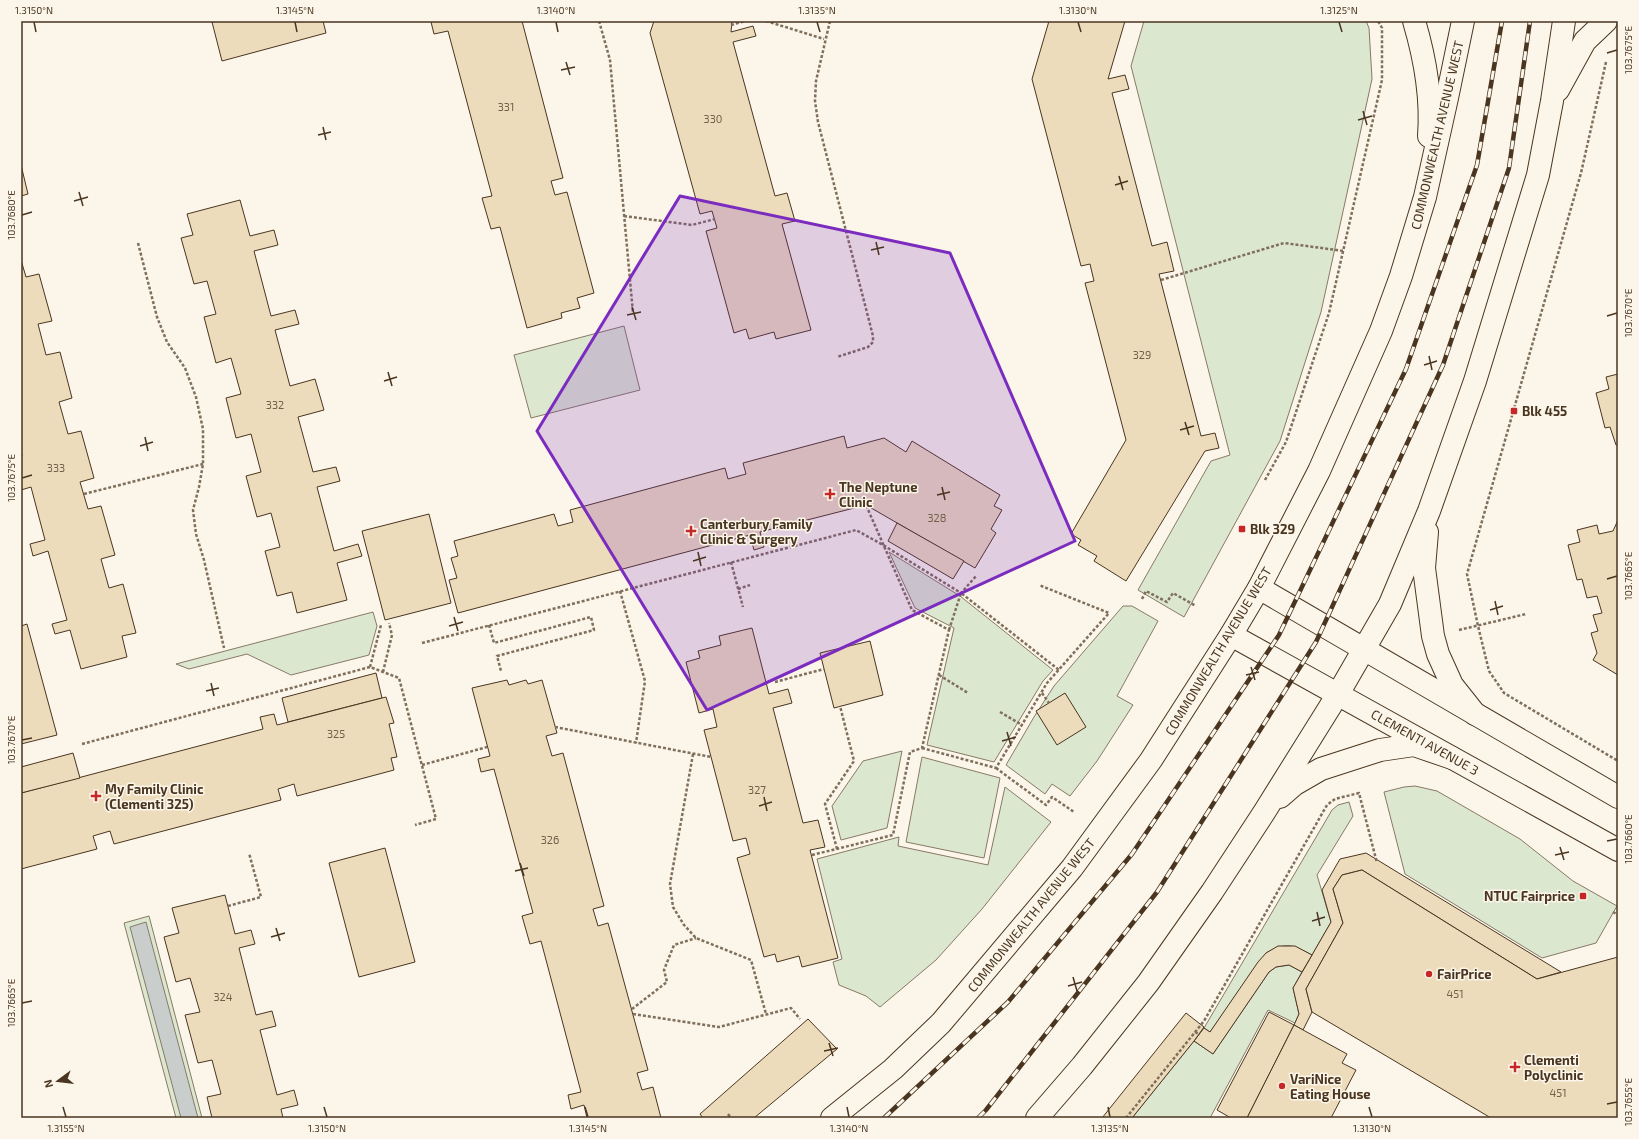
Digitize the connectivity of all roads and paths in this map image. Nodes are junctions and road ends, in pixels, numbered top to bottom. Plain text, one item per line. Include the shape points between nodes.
1 (599, 21) edge
2 (745, 21) edge
3 (766, 21) edge
4 (830, 21) edge
5 (1378, 21) edge
6 (1414, 21) edge
7 (1463, 21) edge
8 (1564, 21) edge
9 (1606, 21) edge
10 (730, 25) dead end
11 (825, 39) junction
12 (1607, 57) dead end
13 (1552, 101) junction
14 (1425, 197) junction
15 (624, 216) junction
16 (715, 219) dead end
17 (138, 243) dead end
18 (1344, 251) junction
19 (1161, 280) dead end
20 (633, 313) dead end
21 (837, 357) dead end
22 (203, 464) junction
23 (1265, 480) dead end
24 (84, 494) dead end
25 (866, 506) dead end
26 (1430, 510) junction
27 (883, 544) junction
28 (731, 562) junction
29 (977, 575) dead end
30 (750, 585) dead end
31 (1039, 585) dead end
32 (1259, 588) junction
33 (738, 589) junction
34 (620, 591) junction
35 (961, 593) junction
36 (1142, 599) dead end
37 (1196, 606) dead end
38 (743, 607) dead end
39 (1526, 614) dead end
40 (389, 623) dead end
41 (381, 625) dead end
42 (489, 625) junction
43 (1478, 626) junction
44 (948, 630) junction
45 (1454, 631) dead end
46 (1231, 635) junction
47 (422, 643) dead end
48 (224, 648) dead end
49 (1365, 650) junction
50 (370, 667) junction
51 (824, 668) dead end
52 (1060, 670) junction
53 (501, 671) dead end
54 (383, 672) junction
55 (939, 675) junction
56 (775, 682) dead end
57 (968, 693) dead end
58 (1042, 693) junction
59 (1338, 694) junction
60 (1049, 703) dead end
61 (840, 706) dead end
62 (1000, 712) dead end
63 (1475, 714) junction
64 (1022, 725) junction
65 (555, 727) dead end
66 (636, 743) junction
67 (82, 744) dead end
68 (487, 747) dead end
69 (922, 748) junction
70 (693, 754) junction
71 (711, 757) dead end
72 (1452, 758) junction
73 (1618, 761) edge
74 (422, 765) junction
75 (996, 768) junction
76 (1618, 797) edge
77 (1265, 811) junction
78 (1074, 812) dead end
79 (415, 825) dead end
80 (837, 849) junction
81 (1618, 850) edge
82 (249, 852) dead end
83 (812, 855) dead end
84 (1377, 863) dead end
85 (228, 906) dead end
86 (1613, 912) dead end
87 (1618, 915) edge
88 (696, 938) junction
89 (632, 1009) dead end
90 (633, 1014) dead end
91 (766, 1014) junction
92 (800, 1019) dead end
93 (1195, 1032) junction
94 (1199, 1034) dead end
95 (728, 1114) dead end
96 (731, 1118) edge
97 (832, 1118) edge
98 (1037, 1118) edge
99 (1126, 1118) edge

1 - 15 path via 610,60
2 - 10 path
3 - 11 path
4 - 11 path
5 - 18 path via 1382,28 1382,80
6 - 14 main road via 1423,52 1431,115
7 - 14 main road, COMMONWEALTH AVENUE WEST
8 - 13 main road
9 - 13 main road via 1585,41
11 - 21 path via 816,81 818,122 873,336 873,342 868,347
12 - 43 path via 1581,173 1467,574
13 - 26 main road via 1538,175 1475,381
14 - 32 main road, COMMONWEALTH AVENUE WEST via 1381,331 1319,471
15 - 16 path via 692,225
15 - 20 path
17 - 22 path via 157,317 167,342 185,368 196,397 203,429
18 - 19 path via 1284,243
18 - 23 path via 1328,313 1286,442
22 - 24 path
22 - 48 path via 192,510
25 - 27 path
26 - 49 main road via 1390,604
26 - 63 main road via 1424,568 1433,636 1452,685
27 - 28 path via 856,530
27 - 35 path
27 - 44 path via 912,610
28 - 33 path
28 - 34 path
29 - 35 path
30 - 33 path
31 - 52 path via 1110,613
32 - 46 main road, COMMONWEALTH AVENUE WEST
32 - 49 main road
33 - 38 path
34 - 42 path
34 - 66 path via 645,681
35 - 44 path
35 - 52 path
36 - 37 path via 1146,591 1167,602 1172,592
39 - 43 path
40 - 54 path via 392,636
41 - 50 path
42 - 47 path
42 - 53 path via 494,643 591,617 594,630 498,656
43 - 45 path
43 - 73 path via 1489,671 1504,694
44 - 55 path
46 - 59 main road, CLEMENTI AVENUE 3
46 - 97 main road, COMMONWEALTH AVENUE WEST via 1152,760 1072,868 941,1023 893,1069
49 - 59 main road
49 - 63 main road
50 - 54 path
50 - 67 path
51 - 56 path
52 - 58 path
54 - 74 path via 399,678
55 - 57 path
55 - 69 path
58 - 60 path
58 - 64 path
59 - 72 main road, CLEMENTI AVENUE 3
59 - 77 main road
61 - 80 path via 854,761 825,804
62 - 64 path
63 - 76 main road
64 - 75 path
65 - 66 path
66 - 70 path
68 - 74 path
69 - 75 path
69 - 80 path via 910,752 893,835
70 - 71 path
70 - 88 path via 670,884 673,907
72 - 77 main road via 1414,745 1373,752 1321,769 1295,784
72 - 81 main road, CLEMENTI AVENUE 3
74 - 79 path via 436,819
75 - 78 path via 1046,805 1052,797
77 - 98 main road via 1148,984
80 - 83 path
82 - 85 path via 261,897
84 - 93 path via 1359,793 1336,799 1327,805
86 - 87 path
88 - 89 path via 674,945 664,970 667,982
88 - 91 path via 751,960
90 - 91 path via 718,1027
91 - 92 path via 791,1008
93 - 94 path
93 - 99 path
95 - 96 path

